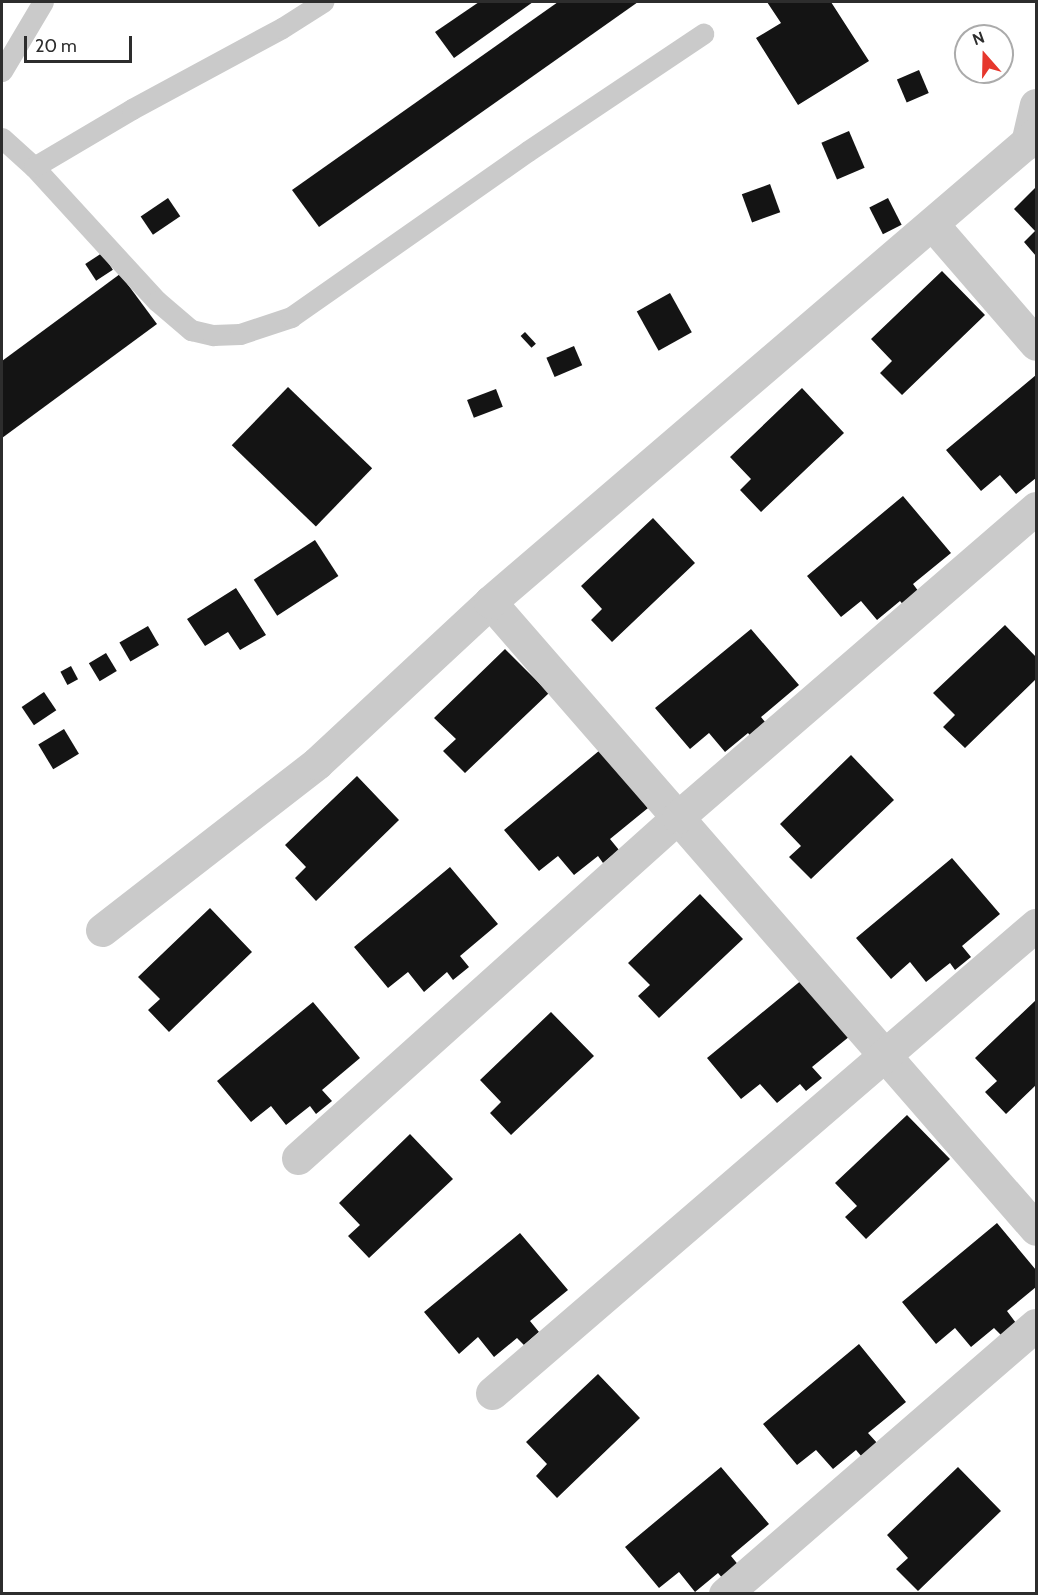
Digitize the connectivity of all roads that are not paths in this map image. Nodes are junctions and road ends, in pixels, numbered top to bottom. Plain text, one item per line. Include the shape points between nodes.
1 (43, 2) edge
2 (323, 2) edge
3 (704, 34) dead end
4 (2, 71) edge
5 (1036, 105) edge
6 (2, 138) edge
7 (1032, 138) edge
8 (19, 162) edge
9 (933, 225) junction
10 (1036, 344) edge
11 (1036, 508) edge
12 (490, 602) junction
13 (678, 817) junction
14 (1036, 925) edge
15 (102, 930) dead end
16 (886, 1056) junction
17 (298, 1158) dead end
18 (1036, 1229) edge
19 (1036, 1325) edge
20 (492, 1393) dead end
21 (724, 1593) edge

1 - 4 lane
2 - 8 lane via 142,103
3 - 8 lane via 291,317 240,334 213,335 191,330 157,301
5 - 7 street
6 - 8 lane
7 - 9 street
9 - 10 street
9 - 12 street
11 - 13 street
12 - 13 street
12 - 15 street via 317,763
13 - 16 street
13 - 17 street
14 - 16 street
16 - 18 street
16 - 20 street
19 - 21 street

